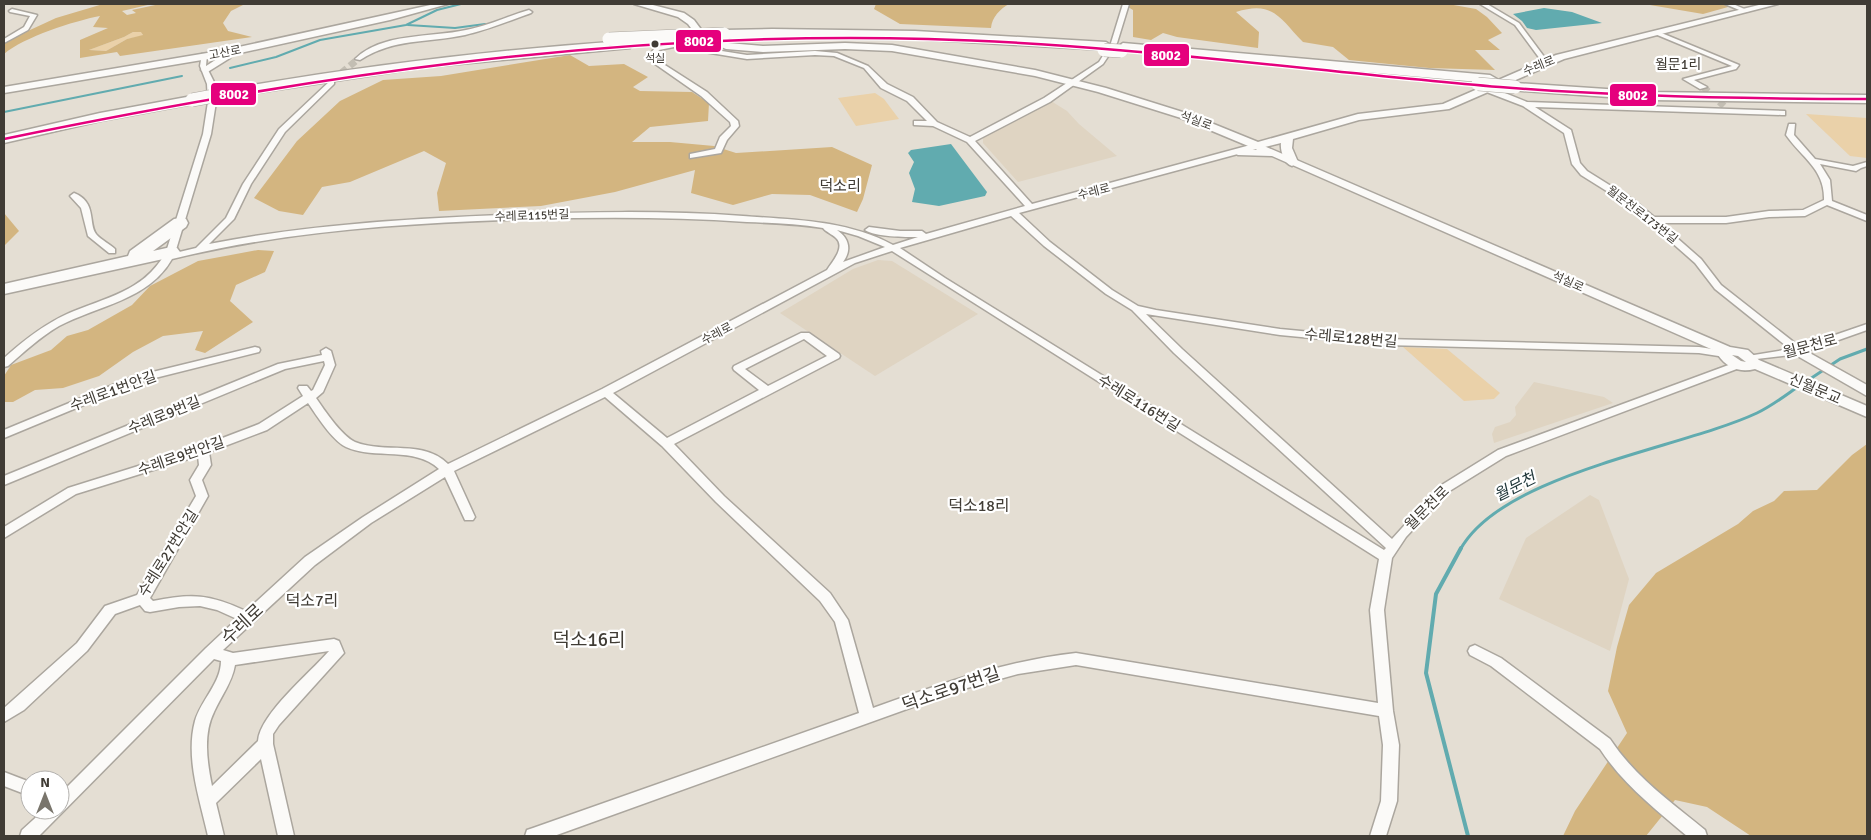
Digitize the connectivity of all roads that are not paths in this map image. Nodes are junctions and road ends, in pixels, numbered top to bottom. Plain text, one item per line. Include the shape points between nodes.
1 (436, 4) edge
2 (444, 4) edge
3 (639, 4) edge
4 (1126, 4) edge
5 (1483, 4) edge
6 (1728, 4) edge
7 (1773, 4) edge
8 (652, 5) edge
9 (1746, 10) junction
10 (12, 12) dead end
11 (528, 12) dead end
12 (1657, 33) junction
13 (707, 38) junction
14 (4, 41) edge
15 (266, 45) junction
16 (674, 45) junction
17 (1105, 48) junction
18 (358, 58) tunnel mouth
19 (204, 62) junction
20 (1545, 62) junction
21 (1058, 79) junction
22 (1077, 80) junction
23 (331, 82) tunnel mouth
24 (1485, 84) junction
25 (1521, 84) junction
26 (1703, 86) tunnel mouth
27 (4, 89) edge
28 (1064, 89) junction
29 (229, 90) junction
30 (1867, 94) edge
31 (191, 97) junction
32 (1867, 99) edge
33 (159, 100) junction
34 (1526, 104) junction
35 (1782, 113) dead end
36 (917, 122) dead end
37 (934, 124) junction
38 (1792, 126) dead end
39 (4, 128) edge
40 (4, 133) edge
41 (1229, 133) junction
42 (1287, 138) junction
43 (4, 139) edge
44 (970, 140) junction
45 (1258, 146) junction
46 (1238, 152) junction
47 (693, 156) dead end
48 (1280, 156) junction
49 (1815, 161) junction
50 (1292, 162) junction
51 (1867, 164) edge
52 (74, 196) dead end
53 (1827, 202) junction
54 (1030, 207) junction
55 (1012, 212) junction
56 (1867, 218) edge
57 (1652, 220) junction
58 (180, 222) junction
59 (823, 225) junction
60 (951, 229) junction
61 (894, 246) junction
62 (200, 248) junction
63 (112, 251) dead end
64 (170, 254) junction
65 (84, 271) junction
66 (830, 272) junction
67 (4, 289) edge
68 (4, 297) edge
69 (1135, 308) junction
70 (1867, 327) edge
71 (1707, 346) junction
72 (254, 350) dead end
73 (1726, 352) junction
74 (327, 354) joint
75 (1804, 354) junction
76 (1759, 363) junction
77 (4, 364) edge
78 (1733, 367) junction
79 (1865, 390) edge
80 (767, 391) junction
81 (606, 392) junction
82 (306, 393) junction
83 (1866, 411) edge
84 (4, 434) edge
85 (666, 443) junction
86 (203, 450) junction
87 (447, 470) junction
88 (4, 481) edge
89 (470, 517) dead end
90 (4, 533) edge
91 (1390, 552) junction
92 (142, 599) junction
93 (248, 618) junction
94 (1475, 650) dead end
95 (211, 652) junction
96 (228, 660) junction
97 (1386, 711) junction
98 (4, 716) edge
99 (868, 717) junction
100 (265, 744) junction
101 (4, 779) edge
102 (20, 785) edge
103 (70, 795) edge
104 (208, 801) junction
105 (45, 820) edge
106 (28, 836) edge
107 (216, 836) edge
108 (286, 836) edge
109 (533, 836) edge
110 (1378, 836) edge
111 (1699, 836) edge

1 - 19 street, 고산로
2 - 15 street, 고산로
3 - 8 main road, 석실로
4 - 22 street via 1108,57
5 - 20 street via 1516,24
6 - 9 street
7 - 9 main road, 수레로
8 - 13 main road, 석실로 via 681,15
9 - 12 main road, 수레로
10 - 14 street via 34,15 25,30
11 - 18 street via 460,34 388,44
12 - 20 main road, 수레로
12 - 26 street via 1736,65 1687,79
13 - 16 street
13 - 21 main road, 석실로 via 726,46 750,49 845,46 909,50
15 - 19 street, 고산로
15 - 19 street
16 - 37 street via 747,57 835,54 866,67 884,86 910,99
16 - 47 street via 657,49 650,58 704,94 734,121 735,126 722,139 718,151
17 - 24 highway, bridge
17 - 29 highway via 810,37 625,44 482,56
17 - 29 highway, bridge via 938,35 846,32 724,34 473,52 335,69
19 - 27 street, 고산로
19 - 27 street, 고산로 via 163,65
19 - 58 street via 211,84 211,110 207,134
20 - 24 main road, 수레로
21 - 22 main road, 석실로
21 - 28 main road
22 - 28 street
22 - 41 main road, 석실로
23 - 62 street via 282,131 247,184 230,219
24 - 25 highway, bridge
24 - 34 street, 월문천로173번길
24 - 42 main road, 수레로 via 1445,107 1358,117
25 - 30 highway
25 - 32 highway via 1651,96
28 - 44 street
29 - 31 highway, bridge
31 - 33 highway
31 - 43 highway
33 - 39 highway
33 - 40 highway
34 - 35 street
34 - 57 street, 월문천로173번길 via 1568,132 1576,164 1584,173 1617,192
36 - 37 street
37 - 44 street
38 - 49 street via 1790,135 1794,143
41 - 45 main road, 석실로
41 - 46 main road via 1240,144
42 - 45 main road, 수레로
42 - 50 main road via 1286,148
44 - 54 street
45 - 46 street, 수레로
45 - 48 street, 석실로
46 - 48 street
46 - 54 street, 수레로
48 - 50 street, 석실로
49 - 51 street via 1856,169
49 - 53 street via 1830,187
50 - 71 street, 석실로
52 - 63 street via 89,212 92,234
53 - 56 street
53 - 57 street via 1805,213 1726,220
54 - 55 street, 수레로
55 - 60 street, 수레로
55 - 69 street, 수레로128번길 via 1047,244
57 - 75 street, 월문천로173번길 via 1698,261 1718,287
58 - 64 street
58 - 65 highway via 130,258
59 - 60 street via 900,234
59 - 61 street, 수레로115번길
59 - 62 street, 수레로115번길 via 674,214 610,213 384,224
59 - 66 street via 841,237 844,243 841,258
60 - 61 street, 수레로
61 - 66 street, 수레로
61 - 91 street, 수레로116번길 via 942,280
62 - 64 street, 수레로115번길
64 - 65 highway
64 - 68 highway
64 - 77 street via 162,269 148,282 55,324
65 - 67 highway
66 - 81 street, 수레로
69 - 71 street, 수레로128번길 via 1180,318 1280,332 1385,342
69 - 91 street
70 - 75 street, 월문천로
71 - 73 street, 석실로
71 - 78 street
72 - 84 street, 수레로1번안길 via 136,379
73 - 76 street, 신월문교 via 1740,352
73 - 78 street
74 - 82 street, 수레로9번안길 via 330,365 318,392
74 - 88 street, 수레로9번길 via 282,366
75 - 76 street, 월문천로
75 - 79 street
76 - 78 street
76 - 83 street, 신월문교
78 - 91 street, 월문천로 via 1502,453 1444,489 1420,512
80 - 80 street via 809,369 835,356 805,335 738,368
80 - 85 street
81 - 85 street
81 - 87 street, 수레로
82 - 86 street, 수레로9번안길 via 263,427
82 - 87 street via 348,443 366,449 432,458
85 - 99 street via 720,499 825,597 841,620
86 - 90 street, 수레로9번안길 via 72,492
86 - 92 street, 수레로27번안길 via 205,465 196,480 202,496
87 - 89 street
87 - 93 street, 수레로 via 367,520 310,561
91 - 97 street, 월문천로 via 1377,610
92 - 93 street via 150,607 201,600 216,603
92 - 98 street, 수레로27번안길 via 110,610 82,647
93 - 95 street, 수레로
94 - 111 street via 1496,662 1605,744 1614,760 1631,778
95 - 96 street via 228,657
95 - 103 street, 수레로
96 - 100 street via 334,645 337,653 274,720 266,732
96 - 104 street via 230,671 203,721 202,780
97 - 99 street, 덕소로97번길 via 1076,659 1010,669
97 - 110 street, 월문천로 via 1391,745 1389,801
99 - 109 street, 덕소로97번길
100 - 104 street
100 - 108 street
101 - 102 street
104 - 107 street
105 - 106 street, 수레로

